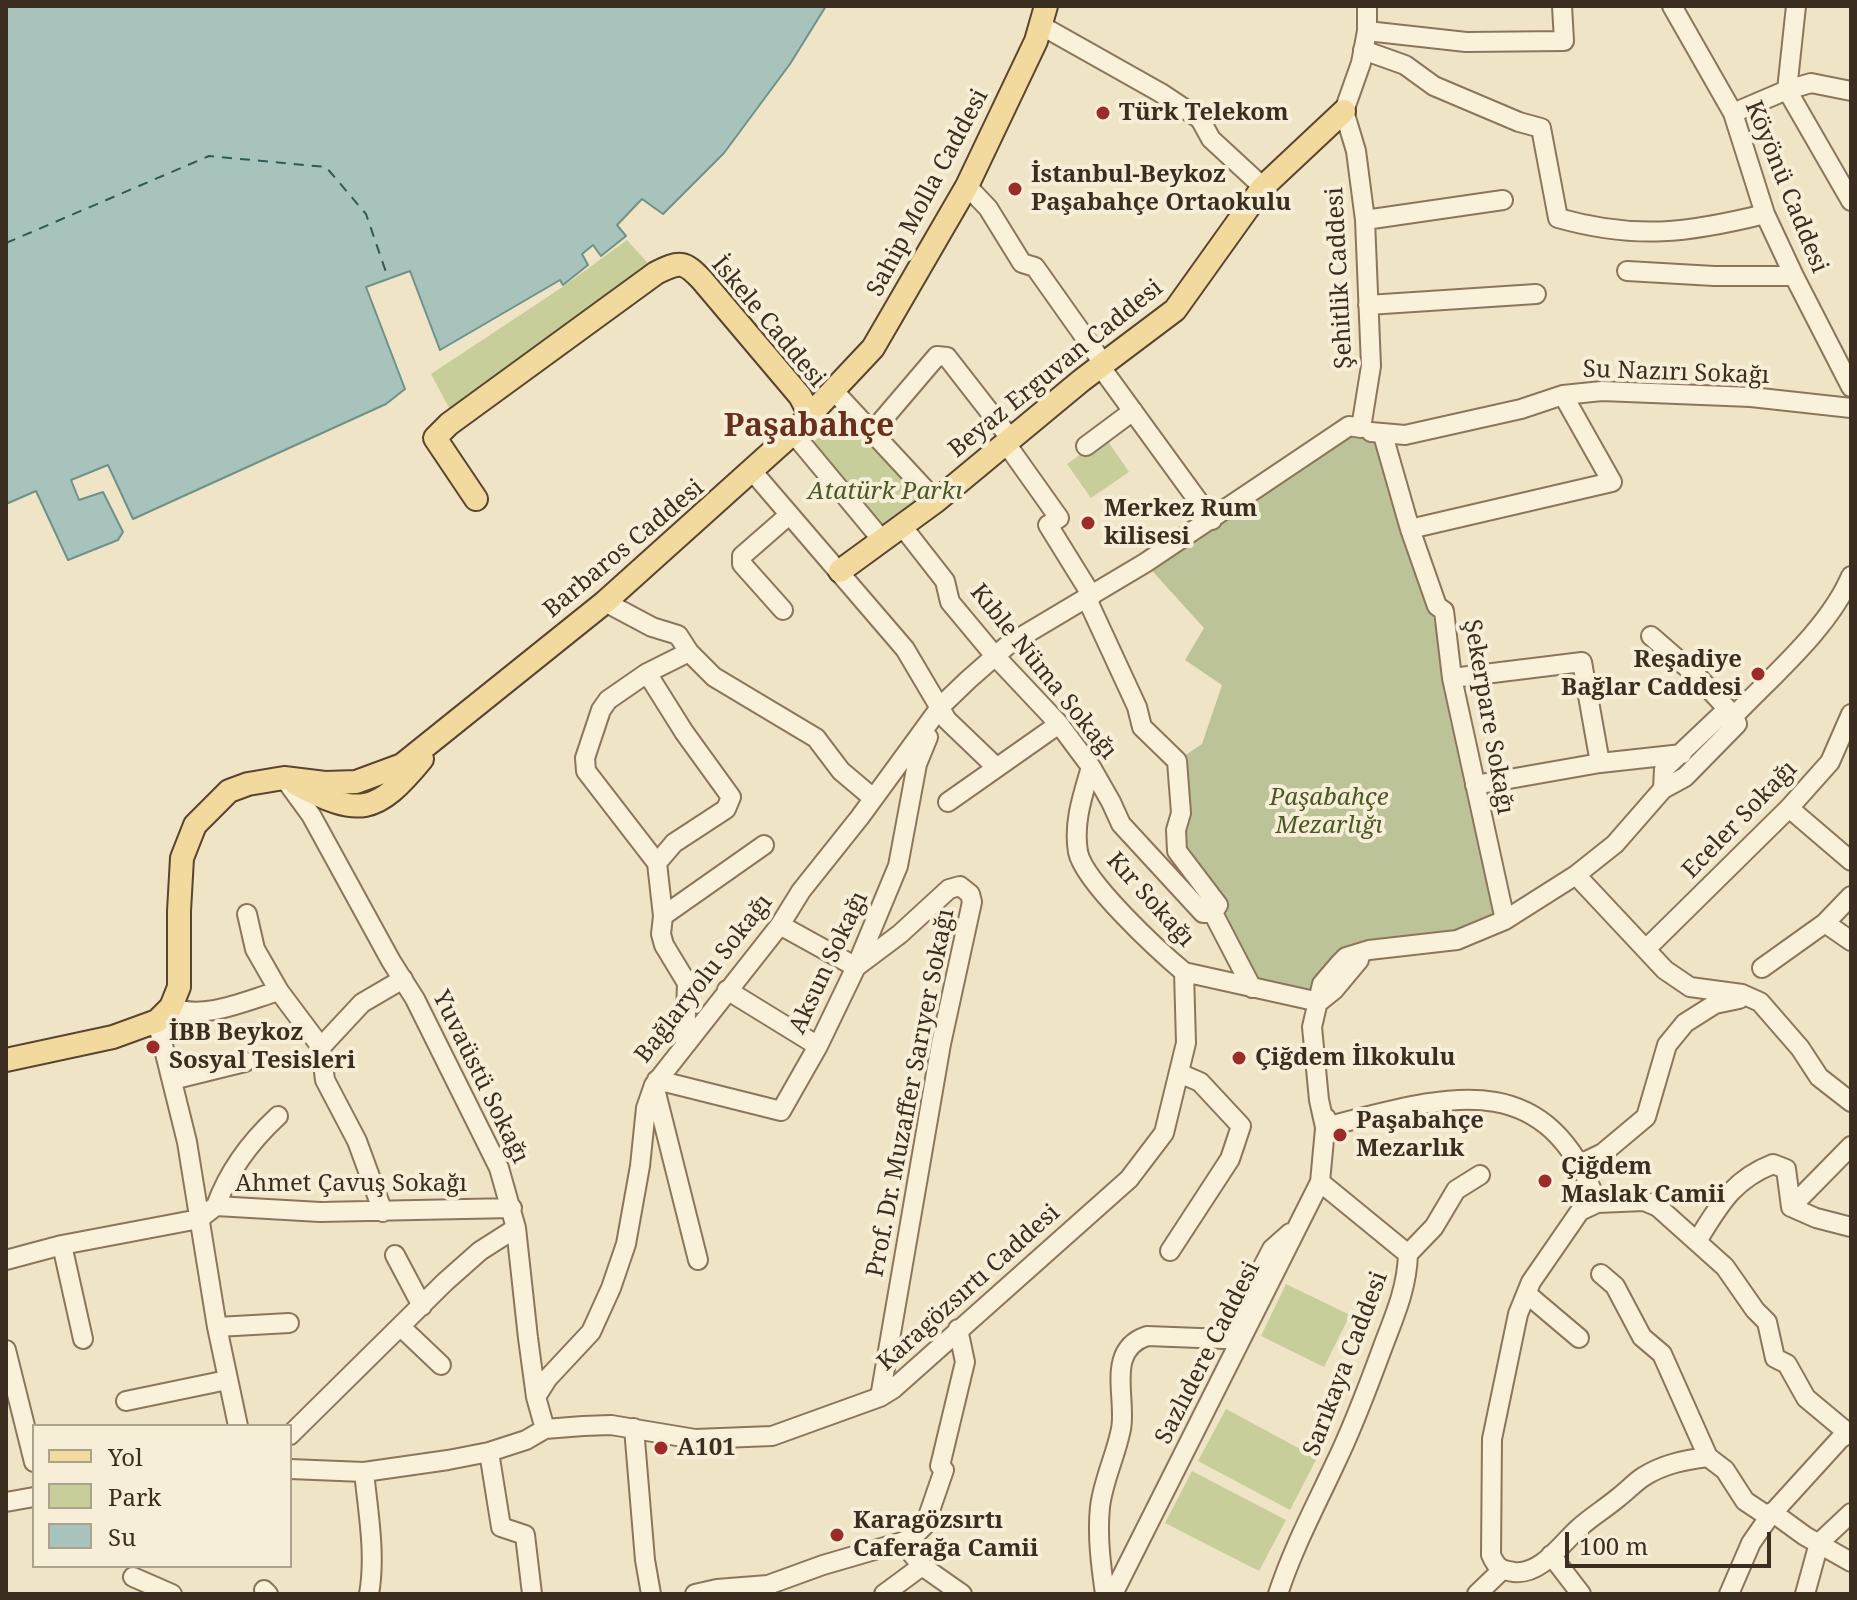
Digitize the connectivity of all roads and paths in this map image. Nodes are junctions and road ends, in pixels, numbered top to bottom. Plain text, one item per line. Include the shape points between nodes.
1 (1367, 6) edge
2 (1562, 6) edge
3 (1672, 6) edge
4 (1796, 6) edge
5 (1044, 16) edge
6 (1367, 31) junction
7 (1363, 50) junction
8 (1787, 90) junction
9 (1851, 90) edge
10 (1344, 111) junction
11 (1733, 113) junction
12 (967, 186) junction
13 (1263, 187) junction
14 (1503, 200) dead end
15 (1851, 201) edge
16 (1765, 214) junction
17 (1365, 220) junction
18 (1627, 271) dead end
19 (1794, 276) junction
20 (1536, 294) dead end
21 (1368, 305) junction
22 (1100, 366) junction
23 (1851, 387) edge
24 (834, 391) junction
25 (1563, 395) junction
26 (1851, 408) edge
27 (1133, 411) junction
28 (810, 415) junction
29 (1361, 428) junction
30 (873, 431) junction
31 (793, 433) junction
32 (1383, 435) junction
33 (1007, 440) junction
34 (1086, 446) dead end
35 (753, 472) junction
36 (476, 499) dead end
37 (936, 501) junction
38 (789, 515) junction
39 (1212, 520) junction
40 (902, 526) junction
41 (1410, 529) junction
42 (882, 540) junction
43 (840, 571) junction
44 (1851, 576) edge
45 (1089, 598) junction
46 (605, 602) junction
47 (783, 610) dead end
48 (1651, 636) dead end
49 (689, 652) junction
50 (995, 656) junction
51 (647, 673) junction
52 (1452, 678) junction
53 (941, 706) junction
54 (1851, 714) edge
55 (1734, 716) junction
56 (1059, 724) junction
57 (1682, 754) junction
58 (1600, 763) junction
59 (996, 767) junction
60 (1091, 767) junction
61 (284, 778) junction
62 (1475, 785) junction
63 (1663, 789) junction
64 (873, 798) junction
65 (948, 802) dead end
66 (1789, 808) junction
67 (764, 845) dead end
68 (1851, 861) edge
69 (657, 863) junction
70 (1576, 875) junction
71 (1851, 896) edge
72 (1213, 913) junction
73 (247, 914) dead end
74 (663, 916) junction
75 (1505, 920) junction
76 (1825, 923) junction
77 (780, 925) junction
78 (1851, 941) edge
79 (1646, 949) junction
80 (856, 967) junction
81 (1762, 968) dead end
82 (1184, 972) junction
83 (403, 979) junction
84 (1252, 988) junction
85 (727, 990) junction
86 (279, 991) junction
87 (1747, 997) junction
88 (1319, 1002) junction
89 (164, 1014) junction
90 (685, 1042) junction
91 (818, 1046) junction
92 (321, 1047) junction
93 (6, 1060) edge
94 (245, 1062) dead end
95 (1179, 1073) junction
96 (172, 1080) junction
97 (655, 1082) junction
98 (1851, 1102) edge
99 (278, 1116) dead end
100 (1325, 1127) junction
101 (1851, 1146) edge
102 (1580, 1164) junction
103 (1480, 1175) dead end
104 (1320, 1182) junction
105 (1597, 1203) junction
106 (216, 1206) junction
107 (1791, 1207) junction
108 (512, 1208) junction
109 (383, 1212) junction
110 (199, 1219) junction
111 (1298, 1225) junction
112 (1851, 1227) edge
113 (516, 1228) junction
114 (1697, 1241) junction
115 (62, 1245) junction
116 (1170, 1251) dead end
117 (1408, 1254) junction
118 (395, 1255) dead end
119 (6, 1260) edge
120 (698, 1260) dead end
121 (1601, 1274) dead end
122 (1527, 1294) junction
123 (422, 1306) junction
124 (289, 1323) dead end
125 (217, 1327) junction
126 (401, 1327) junction
127 (958, 1329) junction
128 (1579, 1338) dead end
129 (83, 1339) dead end
130 (6, 1350) edge
131 (441, 1365) dead end
132 (227, 1380) junction
133 (536, 1397) junction
134 (880, 1397) junction
135 (126, 1401) dead end
136 (238, 1424) edge
137 (634, 1428) junction
138 (545, 1429) junction
139 (1850, 1432) edge
140 (292, 1433) edge
141 (489, 1452) junction
142 (32, 1454) edge
143 (1708, 1457) junction
144 (292, 1469) edge
145 (364, 1472) junction
146 (32, 1497) edge
147 (6, 1502) edge
148 (1851, 1513) edge
149 (1770, 1514) junction
150 (902, 1542) junction
151 (1819, 1543) junction
152 (1551, 1555) junction
153 (1851, 1562) edge
154 (922, 1566) junction
155 (1502, 1570) junction
156 (134, 1579) edge
157 (172, 1594) edge
158 (369, 1594) edge
159 (532, 1594) edge
160 (651, 1594) edge
161 (695, 1594) edge
162 (884, 1594) edge
163 (962, 1594) edge
164 (1105, 1594) edge
165 (1113, 1594) edge
166 (1278, 1594) edge
167 (1477, 1594) edge
168 (1581, 1594) edge
169 (1729, 1594) edge
170 (1805, 1594) edge

1 - 6 street
2 - 6 street via 1564,41 1466,42
3 - 11 street, Köyönü Caddesi
4 - 8 street
5 - 12 main road, Sahip Molla Caddesi
5 - 13 street via 1200,119 1211,139
6 - 7 street
7 - 10 street
7 - 16 street via 1405,65 1434,86 1541,128 1558,218 1651,234
8 - 9 street via 1811,83
8 - 11 street
8 - 15 street
10 - 13 main road, Beyaz Erguvan Caddesi
10 - 17 street, Şehitlik Caddesi via 1356,151
11 - 16 street, Köyönü Caddesi
12 - 22 street via 988,208 1022,263 1035,267
12 - 24 main road, Sahip Molla Caddesi via 873,348
13 - 22 main road, Beyaz Erguvan Caddesi via 1175,310
14 - 17 street
16 - 19 street, Köyönü Caddesi
17 - 21 street, Şehitlik Caddesi
18 - 19 street
19 - 23 street, Köyönü Caddesi
20 - 21 street
21 - 29 street, Şehitlik Caddesi via 1371,366
22 - 27 street
22 - 33 main road, Beyaz Erguvan Caddesi
24 - 28 main road, Barbaros Caddesi
24 - 30 street
25 - 26 street, Su Nazırı Sokağı via 1602,391 1751,397
25 - 32 street, Su Nazırı Sokağı via 1419,433
25 - 41 street via 1612,482
27 - 34 street
27 - 39 street
28 - 31 main road, Barbaros Caddesi
28 - 36 main road, İskele Caddesi via 800,396 702,280 678,264 656,273 435,438
29 - 32 street, Su Nazırı Sokağı
29 - 39 street via 1349,426
30 - 33 street via 937,356 947,357
30 - 37 street
31 - 35 main road, Barbaros Caddesi
31 - 42 street
32 - 41 street, Şekerpare Sokağı
33 - 37 main road, Beyaz Erguvan Caddesi
33 - 45 street via 1059,518 1048,525
35 - 38 street
35 - 46 main road, Barbaros Caddesi
37 - 40 main road, Beyaz Erguvan Caddesi
38 - 43 street
38 - 47 street via 742,556 742,564
39 - 45 street
40 - 42 main road, Beyaz Erguvan Caddesi
40 - 50 street, Kıble Nüma Sokağı via 945,581 950,602
41 - 52 street, Şekerpare Sokağı via 1437,606 1444,611
42 - 43 main road, Beyaz Erguvan Caddesi
43 - 53 street via 905,649
44 - 55 street via 1816,630
45 - 50 street
45 - 72 street via 1142,727 1177,761 1177,851 1218,905
46 - 49 street via 678,635
46 - 61 main road, Barbaros Caddesi via 437,735 386,798 361,807 338,805
48 - 55 street
49 - 51 street
49 - 64 street via 714,677 816,738 841,771
50 - 53 street
50 - 56 street, Kıble Nüma Sokağı
51 - 69 street via 608,700 585,758 586,771
51 - 69 street via 731,797 726,809 674,843
52 - 58 street via 1582,662
52 - 62 street, Şekerpare Sokağı
53 - 59 street via 947,720
53 - 64 street, Bağlaryolu Sokağı
53 - 80 street, Aksun Sokağı via 917,764 898,866
54 - 66 street, Eceler Sokağı via 1830,762
55 - 57 street via 1721,715
55 - 63 street via 1737,724 1727,735 1685,777
56 - 59 street
56 - 60 street, Kıble Nüma Sokağı
57 - 58 street
57 - 63 street via 1664,769
58 - 62 street
59 - 65 street
60 - 72 street, Kıble Nüma Sokağı via 1121,824 1203,913
60 - 82 street, Kır Sokağı via 1076,820 1079,855 1106,894
61 - 83 street, Yuvaüstü Sokağı via 311,815
61 - 89 main road via 229,791 195,825 182,858 179,987
62 - 75 street, Şekerpare Sokağı
63 - 70 street via 1615,844
64 - 77 street, Bağlaryolu Sokağı
66 - 68 street
66 - 79 street, Eceler Sokağı
67 - 74 street
69 - 74 street
70 - 75 street
70 - 79 street
71 - 76 street
72 - 84 street
73 - 86 street via 255,949
74 - 90 street via 664,945 687,983
75 - 88 street via 1457,940 1346,957 1322,984
76 - 78 street
76 - 81 street
77 - 80 street
77 - 85 street, Bağlaryolu Sokağı
79 - 87 street via 1690,987
80 - 91 street, Aksun Sokağı
80 - 134 street, Prof. Dr. Muzaffer Sarıyer Sokağı via 949,889 960,886 970,894
82 - 84 street
82 - 95 street, Karagözsırtı Caddesi via 1186,1043
83 - 92 street via 362,1003
83 - 108 street, Yuvaüstü Sokağı via 456,1077
84 - 88 street
85 - 90 street, Bağlaryolu Sokağı
85 - 91 street
86 - 89 street via 211,1010
86 - 92 street
87 - 98 street via 1760,1002 1819,1077
87 - 102 street via 1715,1004 1685,1023 1667,1045 1646,1117 1603,1153
88 - 100 street, Sazlıdere Caddesi via 1328,1098
89 - 93 main road via 113,1037
89 - 96 street
90 - 97 street, Bağlaryolu Sokağı
91 - 97 street, Aksun Sokağı via 781,1111
92 - 109 street via 325,1080 357,1141
94 - 96 street
95 - 116 street via 1200,1082 1241,1126 1230,1159
95 - 127 street, Karagözsırtı Caddesi via 1164,1133 1129,1179
96 - 110 street
97 - 120 street
97 - 133 street, Bağlaryolu Sokağı via 646,1108 626,1244 611,1288 591,1332
99 - 106 street via 239,1161
100 - 102 street via 1406,1107 1486,1099 1520,1107 1545,1122
100 - 104 street, Sazlıdere Caddesi
101 - 107 street
102 - 105 street
103 - 117 street via 1456,1190 1434,1227
104 - 111 street, Sazlıdere Caddesi
104 - 117 street, Sarıkaya Caddesi
105 - 114 street via 1644,1201
105 - 122 street via 1580,1211
106 - 109 street, Ahmet Çavuş Sokağı
106 - 110 street, Ahmet Çavuş Sokağı
107 - 112 street
107 - 114 street via 1786,1169 1773,1164 1727,1192
108 - 109 street, Ahmet Çavuş Sokağı
108 - 113 street, Yuvaüstü Sokağı
110 - 115 street, Ahmet Çavuş Sokağı
110 - 125 street
111 - 164 street via 1272,1249 1225,1339 1147,1336 1126,1352 1119,1379 1122,1426 1100,1506
111 - 165 street, Sazlıdere Caddesi
113 - 123 street via 480,1251
113 - 133 street, Yuvaüstü Sokağı
114 - 139 street via 1725,1267 1767,1322 1775,1358 1787,1364 1806,1398
115 - 119 street, Ahmet Çavuş Sokağı
115 - 129 street
117 - 166 street, Sarıkaya Caddesi via 1405,1288 1395,1316
118 - 123 street
121 - 143 street via 1615,1286 1642,1337 1662,1354
122 - 128 street
122 - 155 street via 1518,1314 1492,1439 1490,1546
123 - 126 street
124 - 125 street
125 - 132 street
126 - 131 street
126 - 140 street
127 - 134 street, Karagözsırtı Caddesi
127 - 150 street via 965,1362 940,1466 944,1470 925,1525
130 - 142 street
132 - 135 street
132 - 136 street
133 - 138 street, Yuvaüstü Sokağı
134 - 137 street, Karagözsırtı Caddesi via 772,1436 695,1439
137 - 138 street, Karagözsırtı Caddesi
137 - 160 street
138 - 141 street, Karagözsırtı Caddesi
139 - 149 street
141 - 145 street, Karagözsırtı Caddesi
141 - 159 street via 501,1527 525,1535
143 - 149 street via 1725,1470 1745,1501
143 - 152 street via 1664,1466 1641,1478
144 - 145 street, Karagözsırtı Caddesi
145 - 158 street
146 - 147 street
148 - 151 street
149 - 151 street
149 - 169 street
150 - 154 street
150 - 161 street via 768,1585
151 - 153 street
151 - 170 street
152 - 155 street via 1531,1570
152 - 168 street
154 - 162 street
154 - 163 street
155 - 167 street
156 - 157 street

